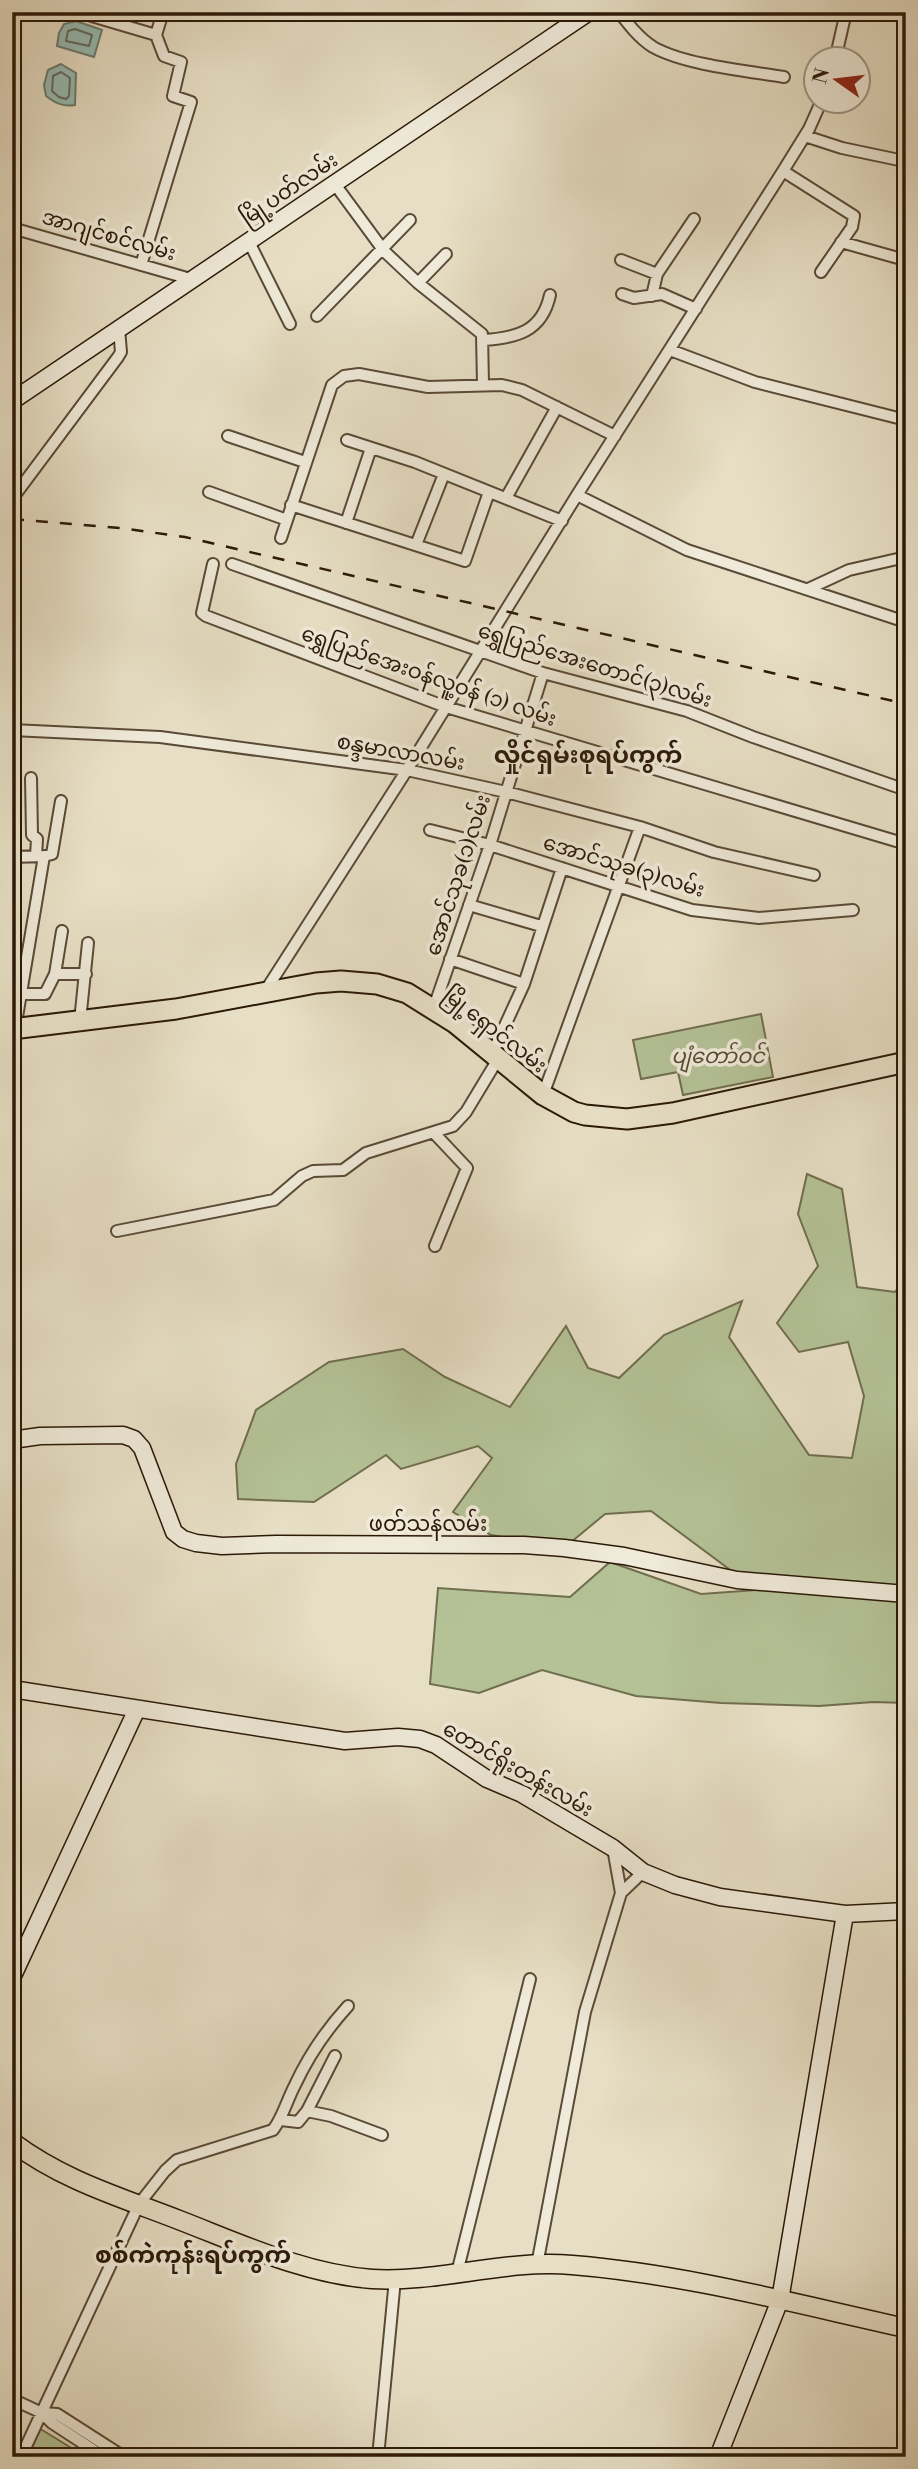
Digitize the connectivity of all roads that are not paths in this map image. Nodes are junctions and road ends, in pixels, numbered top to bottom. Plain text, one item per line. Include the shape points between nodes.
1 (78, 12) edge
2 (163, 12) edge
3 (589, 12) edge
4 (620, 12) edge
5 (846, 12) edge
6 (96, 14) edge
7 (156, 35) junction
8 (838, 46) edge
9 (784, 77) dead end
10 (814, 116) edge
11 (805, 136) junction
12 (904, 161) edge
13 (783, 172) junction
14 (334, 183) junction
15 (694, 219) dead end
16 (410, 220) dead end
17 (12, 228) edge
18 (249, 242) junction
19 (841, 242) junction
20 (382, 247) junction
21 (446, 254) dead end
22 (898, 258) dead end
23 (621, 260) dead end
24 (141, 265) junction
25 (821, 272) dead end
26 (657, 274) junction
27 (194, 280) junction
28 (418, 283) junction
29 (550, 295) dead end
30 (622, 295) dead end
31 (652, 296) junction
32 (696, 309) junction
33 (317, 316) dead end
34 (290, 324) dead end
35 (119, 329) junction
36 (483, 340) junction
37 (670, 350) junction
38 (483, 384) junction
39 (12, 401) edge
40 (557, 407) junction
41 (906, 420) edge
42 (228, 436) dead end
43 (615, 436) junction
44 (347, 440) dead end
45 (371, 448) junction
46 (305, 462) junction
47 (444, 474) junction
48 (209, 492) dead end
49 (489, 492) junction
50 (577, 495) junction
51 (506, 498) junction
52 (12, 499) edge
53 (291, 505) junction
54 (287, 520) junction
55 (562, 521) junction
56 (346, 523) junction
57 (281, 538) dead end
58 (416, 545) junction
59 (906, 557) edge
60 (213, 564) dead end
61 (232, 564) dead end
62 (808, 589) junction
63 (906, 622) edge
64 (480, 650) junction
65 (543, 673) junction
66 (446, 707) junction
67 (12, 730) edge
68 (525, 733) junction
69 (407, 770) junction
70 (32, 778) dead end
71 (906, 790) edge
72 (506, 792) junction
73 (61, 801) dead end
74 (640, 827) junction
75 (430, 830) dead end
76 (896, 841) dead end
77 (490, 845) junction
78 (40, 856) junction
79 (12, 857) edge
80 (562, 868) junction
81 (814, 875) dead end
82 (619, 886) junction
83 (469, 905) junction
84 (853, 910) dead end
85 (541, 926) junction
86 (62, 930) dead end
87 (89, 943) dead end
88 (450, 960) junction
89 (55, 974) junction
90 (86, 974) junction
91 (524, 984) junction
92 (264, 993) junction
93 (22, 994) junction
94 (433, 1010) junction
95 (80, 1021) junction
96 (14, 1029) edge
97 (495, 1056) junction
98 (906, 1062) edge
99 (543, 1095) junction
100 (435, 1133) junction
101 (117, 1231) dead end
102 (435, 1246) dead end
103 (12, 1440) edge
104 (906, 1594) edge
105 (12, 1689) edge
106 (137, 1709) junction
107 (613, 1848) junction
108 (643, 1872) junction
109 (621, 1893) junction
110 (906, 1911) edge
111 (845, 1914) junction
112 (12, 1978) edge
113 (530, 1979) dead end
114 (348, 2006) dead end
115 (335, 2056) dead end
116 (307, 2110) junction
117 (281, 2120) junction
118 (382, 2135) dead end
119 (12, 2141) edge
120 (139, 2204) junction
121 (537, 2265) junction
122 (457, 2273) junction
123 (395, 2279) junction
124 (780, 2300) junction
125 (906, 2328) edge
126 (12, 2399) edge
127 (42, 2413) junction
128 (21, 2457) edge
129 (104, 2457) edge
130 (124, 2457) edge
131 (378, 2457) edge
132 (718, 2457) edge

1 - 6 street
2 - 7 street
3 - 14 street, မြို့ပတ်လမ်း
4 - 9 street via 653,47 679,58
5 - 8 street
6 - 7 street
7 - 24 street via 164,55 181,62 173,96 191,102
10 - 11 street
11 - 12 street
11 - 13 street
13 - 19 street via 854,216
13 - 32 street
14 - 18 street, မြို့ပတ်လမ်း
14 - 20 street
15 - 26 street
16 - 20 street
17 - 24 street, အာဂျင်စင်လမ်း
18 - 27 street, မြို့ပတ်လမ်း
18 - 34 street
19 - 22 street
19 - 25 street
20 - 28 street
20 - 33 street
21 - 28 street
23 - 26 street
24 - 27 street, အာဂျင်စင်လမ်း
26 - 31 street
27 - 35 street, မြို့ပတ်လမ်း
28 - 36 street via 477,328
29 - 36 street via 540,319 529,330
30 - 31 street
31 - 32 street via 662,294
32 - 37 street
35 - 39 street, မြို့ပတ်လမ်း
35 - 52 street via 118,357
36 - 38 street
37 - 41 street via 755,382
37 - 43 street
38 - 40 street via 522,390
38 - 46 street via 428,387 359,374 344,376 332,384
40 - 43 street
40 - 51 street
42 - 46 street
43 - 50 street
44 - 45 street
45 - 47 street
45 - 56 street
46 - 53 street
47 - 49 street
47 - 58 street
48 - 54 street
49 - 51 street
49 - 58 street via 465,561
50 - 55 street
50 - 62 street via 687,550
51 - 55 street
53 - 54 street
53 - 56 street
54 - 57 street
55 - 64 street
56 - 58 street
59 - 62 street via 849,570
60 - 66 street, ရွှေပြည်အေးဝန်လူ့ဝန် (၁) လမ်း via 202,613 206,616
61 - 64 street, ရွှေပြည်အေးတောင်(၃)လမ်း
62 - 63 street
64 - 65 street, ရွှေပြည်အေးတောင်(၃)လမ်း
64 - 66 street
65 - 68 street, အောင်သုခ(၁)လမ်း
65 - 71 street, ရွှေပြည်အေးတောင်(၃)လမ်း via 687,711
66 - 68 street, ရွှေပြည်အေးဝန်လူ့ဝန် (၁) လမ်း
66 - 69 street
67 - 69 street, စန္ဒမာလာလမ်း via 160,737
68 - 72 street, အောင်သုခ(၁)လမ်း
68 - 76 street, ရွှေပြည်အေးဝန်လူ့ဝန် (၁) လမ်း
69 - 72 street, စန္ဒမာလာလမ်း
69 - 92 street
70 - 78 street via 32,835
72 - 74 street, စန္ဒမာလာလမ်း
72 - 77 street, အောင်သုခ(၁)လမ်း
73 - 78 street via 53,852
74 - 81 street, စန္ဒမာလာလမ်း via 714,852
74 - 82 street
75 - 77 street, အောင်သုခ(၃)လမ်း
77 - 80 street, အောင်သုခ(၃)လမ်း
77 - 83 street, အောင်သုခ(၁)လမ်း
78 - 79 street
78 - 93 street
80 - 82 street, အောင်သုခ(၃)လမ်း
80 - 85 street
82 - 84 street, အောင်သုခ(၃)လမ်း via 692,910 759,918
82 - 99 street
83 - 85 street
83 - 88 street, အောင်သုခ(၁)လမ်း
85 - 91 street
86 - 89 street
87 - 90 street
88 - 91 street
88 - 94 street, အောင်သုခ(၁)လမ်း
89 - 90 street
89 - 93 street via 44,994
90 - 95 street
91 - 97 street
92 - 94 highway, မြို့ရှောင်လမ်း via 341,981 377,984 407,993
92 - 95 highway, မြို့ရှောင်လမ်း
93 - 96 street
94 - 97 highway, မြို့ရှောင်လမ်း
95 - 96 highway, မြို့ရှောင်လမ်း
97 - 99 highway, မြို့ရှောင်လမ်း
97 - 100 street via 466,1112 453,1126
98 - 99 highway, မြို့ရှောင်လမ်း via 627,1119 585,1115
100 - 101 street via 366,1153 344,1170 313,1171 274,1200
100 - 102 street via 467,1168
103 - 104 street, ဖတ်သန်လမ်း via 123,1435 134,1439 142,1448 174,1532 197,1543 524,1545 624,1556 737,1580
105 - 106 street, တောင်ရိုးတန်းလမ်း
106 - 107 street, တောင်ရိုးတန်းလမ်း via 345,1741 420,1739
106 - 112 street
107 - 108 street, တောင်ရိုးတန်းလမ်း
107 - 109 street
108 - 109 street
108 - 111 street, တောင်ရိုးတန်းလမ်း via 720,1897
109 - 121 street via 585,2012
110 - 111 street, တောင်ရိုးတန်းလမ်း
111 - 124 street
113 - 122 street
114 - 117 street via 304,2067
115 - 116 street
116 - 117 street via 298,2122
116 - 118 street
117 - 120 street via 272,2130 177,2160
119 - 120 main road via 74,2180
120 - 123 main road via 305,2266 370,2279
120 - 127 street
121 - 122 main road
121 - 124 main road via 569,2264 675,2277
122 - 123 main road
123 - 131 street
124 - 125 main road
124 - 132 street
126 - 127 street
127 - 128 street
127 - 129 street
127 - 130 street via 57,2414

